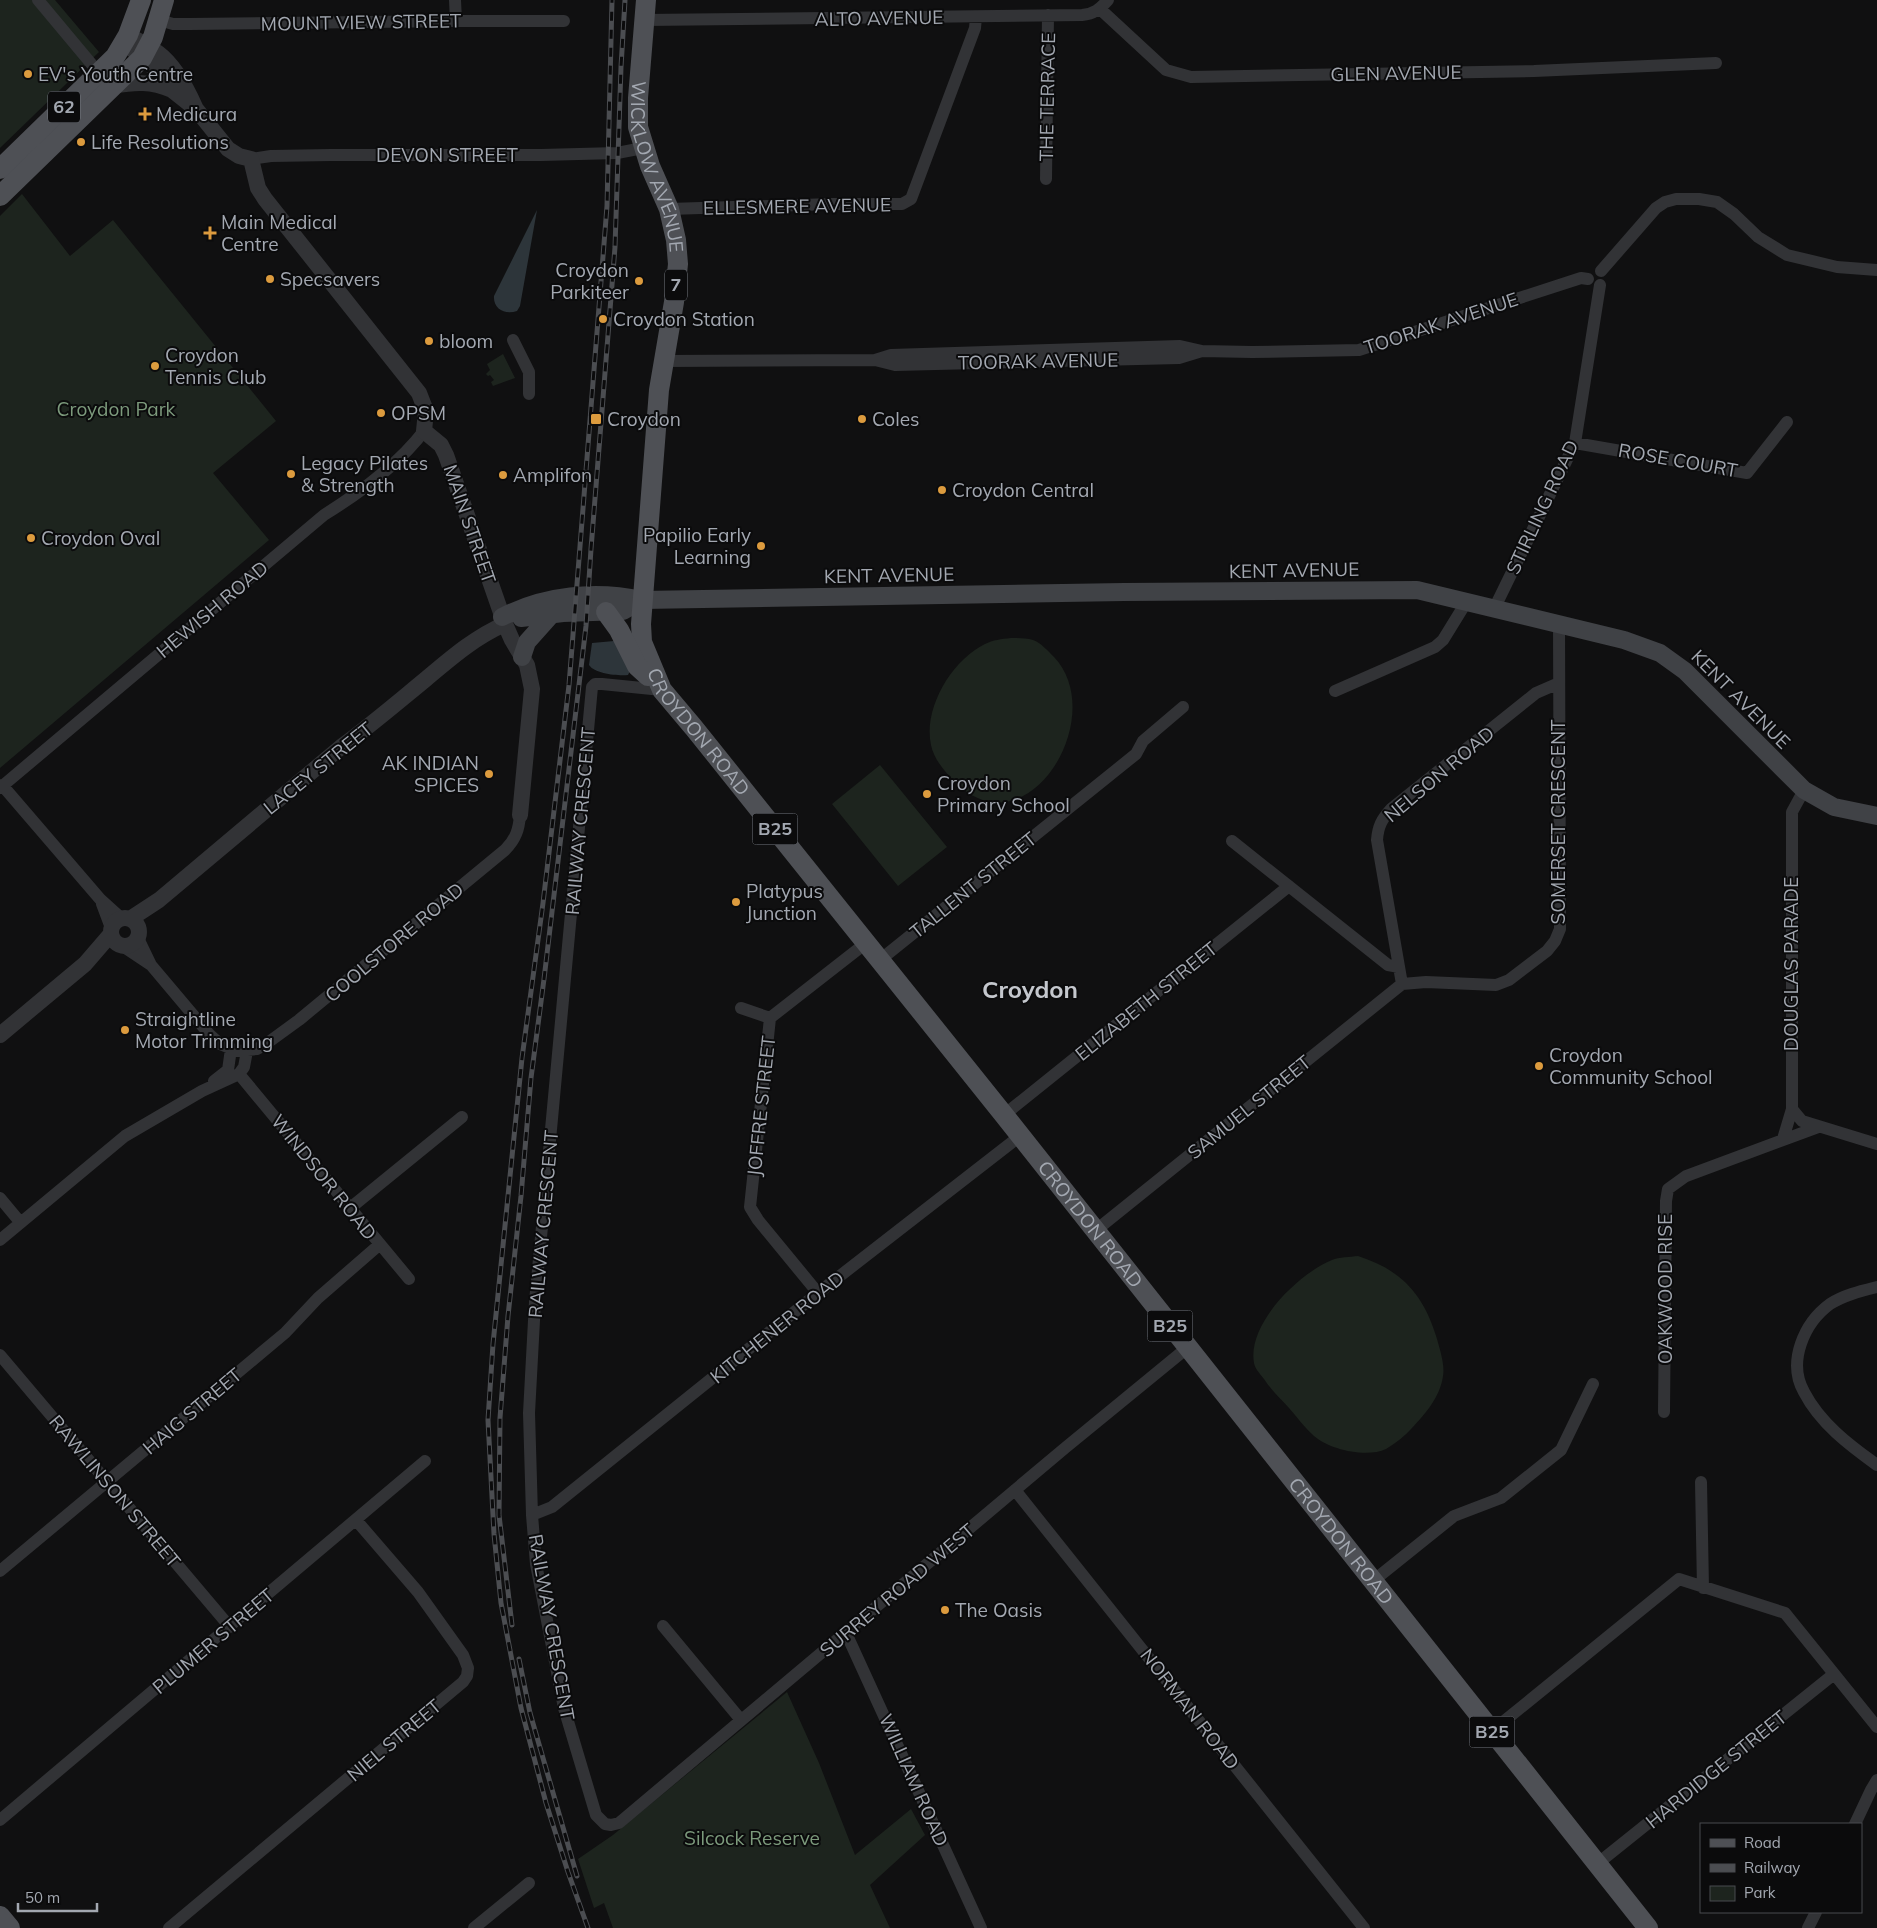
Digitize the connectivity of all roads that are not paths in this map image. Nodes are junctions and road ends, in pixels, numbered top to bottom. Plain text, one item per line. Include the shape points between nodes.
1 (38, 0) edge
2 (141, 0) edge
3 (164, 0) edge
4 (455, 0) edge
5 (646, 0) edge
6 (1104, 5) edge
7 (1048, 15) junction
8 (976, 17) junction
9 (159, 20) junction
10 (456, 20) junction
11 (644, 20) junction
12 (564, 21) dead end
13 (126, 38) junction
14 (146, 52) junction
15 (1716, 63) dead end
16 (106, 80) junction
17 (172, 90) junction
18 (196, 109) junction
19 (643, 148) junction
20 (251, 159) junction
21 (0, 169) edge
22 (1046, 179) dead end
23 (0, 196) edge
24 (669, 209) junction
25 (1877, 270) edge
26 (1601, 271) junction
27 (1588, 279) junction
28 (1600, 285) junction
29 (513, 340) dead end
30 (664, 360) junction
31 (529, 394) dead end
32 (1787, 422) dead end
33 (424, 431) junction
34 (1575, 443) junction
35 (642, 600) junction
36 (1467, 601) junction
37 (1495, 608) junction
38 (606, 612) junction
39 (552, 614) junction
40 (504, 620) junction
41 (1559, 624) junction
42 (522, 656) junction
43 (1559, 683) junction
44 (662, 690) junction
45 (1335, 691) dead end
46 (1183, 706) dead end
47 (1, 786) edge
48 (1804, 790) junction
49 (520, 815) joint
50 (1877, 816) edge
51 (1232, 841) dead end
52 (1289, 886) junction
53 (124, 933) junction
54 (866, 943) junction
55 (880, 960) junction
56 (1399, 967) junction
57 (1402, 984) junction
58 (740, 1008) dead end
59 (770, 1018) junction
60 (0, 1036) edge
61 (231, 1049) junction
62 (247, 1051) junction
63 (239, 1074) junction
64 (202, 1091) junction
65 (1792, 1109) junction
66 (1004, 1115) junction
67 (462, 1117) dead end
68 (1818, 1127) junction
69 (1020, 1136) junction
70 (1783, 1139) junction
71 (1877, 1144) edge
72 (0, 1198) edge
73 (350, 1209) junction
74 (20, 1222) junction
75 (1095, 1231) junction
76 (0, 1240) edge
77 (380, 1245) junction
78 (409, 1279) dead end
79 (1877, 1287) edge
80 (818, 1293) junction
81 (1187, 1348) junction
82 (0, 1354) edge
83 (1593, 1384) dead end
84 (1664, 1412) dead end
85 (425, 1461) dead end
86 (1877, 1465) edge
87 (108, 1481) junction
88 (1701, 1482) dead end
89 (1015, 1490) junction
90 (532, 1515) junction
91 (356, 1520) junction
92 (0, 1571) edge
93 (1373, 1581) junction
94 (1703, 1588) junction
95 (663, 1626) dead end
96 (230, 1627) junction
97 (846, 1634) junction
98 (1834, 1674) junction
99 (742, 1720) junction
100 (1877, 1727) edge
101 (1492, 1732) junction
102 (1877, 1780) edge
103 (0, 1820) edge
104 (1855, 1823) edge
105 (605, 1824) joint
106 (1597, 1864) junction
107 (529, 1882) dead end
108 (1816, 1913) edge
109 (0, 1916) edge
110 (10, 1928) edge
111 (169, 1928) edge
112 (474, 1928) edge
113 (981, 1928) edge
114 (1364, 1928) edge
115 (1648, 1928) edge
116 (1808, 1928) edge

1 - 16 street
2 - 13 main road, 62
3 - 9 main road, 62
4 - 10 street
5 - 11 main road, WICKLOW AVENUE / 7
6 - 7 street, ALTO AVENUE via 1092,14
6 - 15 street, GLEN AVENUE via 1166,70 1191,77 1534,71
7 - 8 street, ALTO AVENUE
7 - 22 street, THE TERRACE
8 - 11 street, ALTO AVENUE
8 - 24 street, ELLESMERE AVENUE via 975,28 911,199 902,204
9 - 10 street, MOUNT VIEW STREET via 189,24
9 - 14 main road, 62
10 - 12 street, MOUNT VIEW STREET
11 - 19 main road, WICKLOW AVENUE / 7 via 638,98 638,127
13 - 14 street
13 - 16 main road, 62
14 - 16 main road, 62
14 - 17 street
14 - 18 street via 159,53 185,85
16 - 17 street via 157,84
16 - 21 main road, 62
16 - 23 main road, 62
17 - 18 street
18 - 20 street via 228,149
19 - 20 street, DEVON STREET via 617,153 271,156
19 - 24 main road, WICKLOW AVENUE / 7
20 - 33 street via 258,188 265,198 419,393 426,411
24 - 30 main road, WICKLOW AVENUE / 7 via 678,264
25 - 26 street via 1837,267 1787,255 1758,237 1717,202 1676,199 1656,208
26 - 27 street via 1593,270
26 - 28 street via 1604,278
27 - 28 street via 1592,285
27 - 30 street, TOORAK AVENUE via 1581,278 1359,350 1202,351 1170,346 891,355 874,360
28 - 34 street, STIRLING ROAD
29 - 31 street via 529,372
30 - 35 main road, WICKLOW AVENUE / 7
32 - 34 street, ROSE COURT via 1747,473
33 - 40 street, MAIN STREET via 441,445 446,455
33 - 47 street, HEWISH ROAD via 411,447 359,492 318,520
34 - 37 street, STIRLING ROAD
35 - 36 main road, KENT AVENUE via 1417,590
35 - 38 main road, KENT AVENUE via 624,611
35 - 40 main road, KENT AVENUE via 616,596 564,596 517,609
35 - 44 main road, CROYDON ROAD / B25 via 642,642
36 - 37 main road, KENT AVENUE
36 - 45 street via 1443,640 1435,647
37 - 41 main road, KENT AVENUE
38 - 39 main road, KENT AVENUE
38 - 44 main road via 637,666
39 - 40 main road, KENT AVENUE
39 - 42 main road via 527,642
40 - 42 street, MAIN STREET
40 - 53 street, LACEY STREET via 489,624 478,637 341,747
41 - 43 street, SOMERSET CRESCENT
41 - 48 main road, KENT AVENUE via 1643,646 1672,661
42 - 49 street, MAIN STREET via 530,672 532,689
43 - 56 street, NELSON ROAD via 1536,693 1382,819 1377,840
43 - 57 street, SOMERSET CRESCENT via 1560,929 1555,941 1534,963 1496,985
44 - 54 main road, CROYDON ROAD / B25
44 - 90 street, RAILWAY CRESCENT via 602,684 592,687 535,1302 529,1413
46 - 55 street, TALLENT STREET via 1143,742 1136,754
47 - 53 street via 100,899
48 - 50 main road, KENT AVENUE via 1834,807
48 - 65 street, DOUGLAS PARADE via 1792,812 1791,828
49 - 62 street, COOLSTORE ROAD via 519,830 505,850 299,1020 266,1044
51 - 52 street
52 - 56 street via 1388,965
52 - 66 street, ELIZABETH STREET
53 - 60 street, LACEY STREET
53 - 61 street via 210,1035
54 - 55 main road, CROYDON ROAD / B25
54 - 59 street, JOFFRE STREET
55 - 66 main road, CROYDON ROAD / B25
56 - 57 street, NELSON ROAD
57 - 75 street, SAMUEL STREET
58 - 59 street
59 - 80 street, JOFFRE STREET via 750,1207
61 - 62 street
61 - 64 street via 228,1070
62 - 63 street
63 - 64 street
63 - 73 street, WINDSOR ROAD
64 - 74 street via 125,1136
65 - 68 street via 1802,1121
65 - 70 street, DOUGLAS PARADE
66 - 69 main road, CROYDON ROAD / B25
67 - 73 street
68 - 70 street, OAKWOOD RISE
68 - 71 street
69 - 75 main road, CROYDON ROAD / B25
69 - 80 street, KITCHENER ROAD
70 - 84 street, OAKWOOD RISE via 1686,1176 1668,1189
72 - 74 street
73 - 77 street, WINDSOR ROAD
74 - 76 street
75 - 81 main road, CROYDON ROAD / B25
77 - 78 street, WINDSOR ROAD
77 - 87 street, HAIG STREET via 318,1298 285,1333
79 - 86 street via 1846,1296 1817,1316 1799,1348 1797,1372 1803,1391 1816,1410 1838,1434
80 - 90 street, KITCHENER ROAD via 552,1507
81 - 89 street, SURREY ROAD WEST
81 - 93 main road, CROYDON ROAD / B25
82 - 87 street, RAWLINSON STREET
83 - 93 street via 1561,1450 1501,1498 1454,1516
85 - 91 street, PLUMER STREET
87 - 92 street, HAIG STREET
87 - 96 street, RAWLINSON STREET
88 - 94 street
89 - 97 street, SURREY ROAD WEST
89 - 114 street, NORMAN ROAD
90 - 105 street, RAILWAY CRESCENT via 536,1564 564,1708 596,1815
91 - 96 street, PLUMER STREET
91 - 111 street, NIEL STREET via 418,1592 464,1655 468,1676
93 - 101 main road, CROYDON ROAD / B25
94 - 98 street via 1785,1612
94 - 101 street via 1679,1580
95 - 99 street
96 - 103 street, PLUMER STREET
97 - 99 street, SURREY ROAD WEST
97 - 113 street, WILLIAM ROAD
98 - 100 street
98 - 106 street, HARDIDGE STREET
99 - 105 street, SURREY ROAD WEST via 619,1823
101 - 106 main road, CROYDON ROAD / B25
102 - 104 street
106 - 115 main road, CROYDON ROAD / B25
107 - 112 street
108 - 116 street
109 - 110 main road

